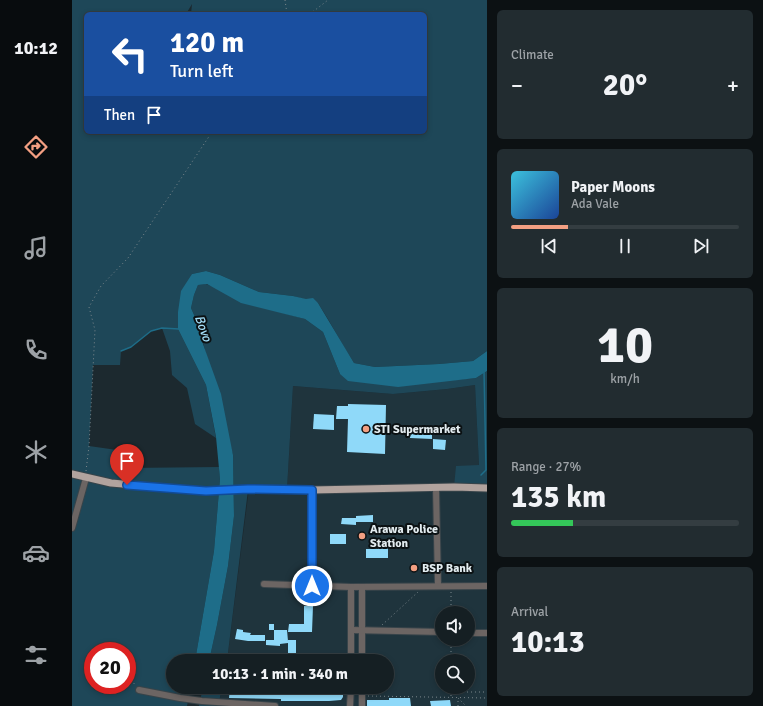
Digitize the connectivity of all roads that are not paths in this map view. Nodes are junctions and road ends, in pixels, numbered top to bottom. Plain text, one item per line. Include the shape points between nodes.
1 (72, 474) edge
2 (86, 478) junction
3 (436, 488) junction
4 (487, 488) edge
5 (312, 490) junction
6 (72, 528) edge
7 (264, 584) dead end
8 (312, 586) junction
9 (438, 586) junction
10 (487, 586) edge
11 (351, 587) junction
12 (362, 587) junction
13 (351, 630) junction
14 (362, 630) junction
15 (435, 632) edge
16 (475, 633) edge
17 (487, 633) edge
18 (351, 654) edge
19 (362, 654) edge
20 (139, 690) road end
21 (350, 694) edge
22 (362, 694) edge
23 (275, 706) edge
24 (350, 706) edge
25 (362, 706) edge

1 - 2 main road
2 - 5 main road via 111,483 206,491
2 - 6 street
3 - 4 main road
3 - 5 main road
3 - 9 street
5 - 8 street
7 - 8 street
8 - 11 street
9 - 10 street
9 - 12 street
11 - 12 street
11 - 13 street
12 - 14 street
13 - 14 street
13 - 18 street
14 - 15 street
14 - 19 street
16 - 17 street
20 - 23 street via 202,702
21 - 24 street
22 - 25 street

